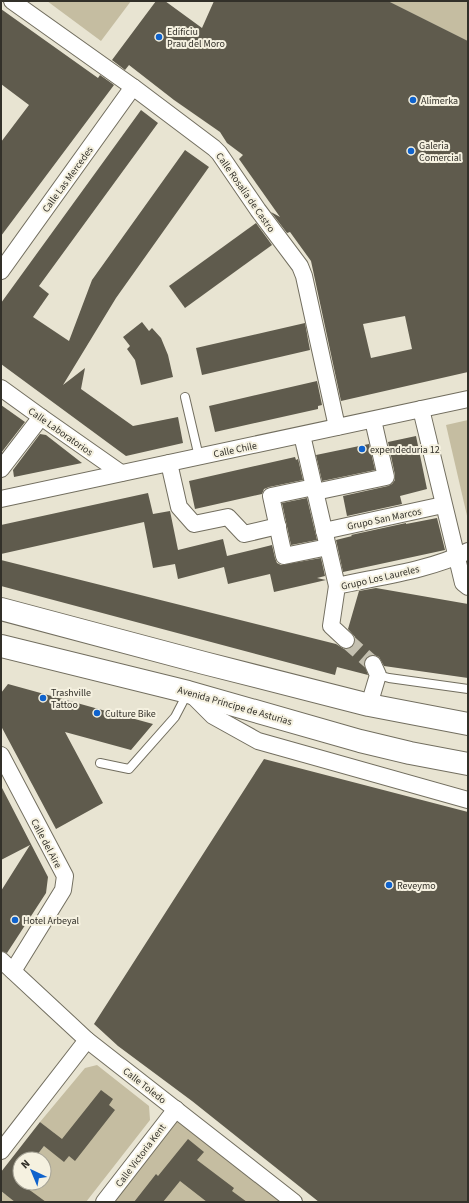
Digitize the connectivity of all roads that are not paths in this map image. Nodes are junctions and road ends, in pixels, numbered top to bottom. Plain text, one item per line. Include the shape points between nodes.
1 (12, 1) edge
2 (133, 87) junction
3 (1, 271) edge
4 (1, 388) edge
5 (185, 398) dead end
6 (468, 399) edge
7 (421, 409) junction
8 (41, 417) junction
9 (372, 420) junction
10 (337, 427) junction
11 (302, 435) junction
12 (199, 457) junction
13 (169, 463) junction
14 (1, 469) edge
15 (121, 473) junction
16 (315, 490) junction
17 (1, 499) edge
18 (444, 505) junction
19 (278, 526) junction
20 (324, 531) junction
21 (328, 547) junction
22 (462, 554) edge
23 (337, 586) junction
24 (468, 587) edge
25 (1, 609) edge
26 (346, 640) tunnel mouth
27 (1, 646) edge
28 (376, 670) joint
29 (468, 690) edge
30 (188, 692) junction
31 (369, 705) junction
32 (468, 724) edge
33 (1, 756) edge
34 (100, 763) dead end
35 (468, 764) edge
36 (468, 800) edge
37 (1, 960) edge
38 (13, 971) junction
39 (87, 1040) junction
40 (176, 1109) junction
41 (1, 1151) edge
42 (104, 1202) edge
43 (294, 1202) edge

1 - 2 street, Calle Rosalía de Castro
2 - 3 street, Calle Las Mercedes
2 - 10 street, Calle Rosalía de Castro via 220,153 300,266
4 - 8 street, Calle Laboratorios
5 - 12 lane
6 - 7 street, Calle Chile
7 - 9 street, Calle Chile
7 - 18 street
8 - 14 street
8 - 15 street, Calle Laboratorios
9 - 10 street, Calle Chile
9 - 16 street via 386,477
10 - 11 street, Calle Chile
11 - 12 street, Calle Chile
11 - 16 street
12 - 13 street, Calle Chile
13 - 15 street, Calle Chile
13 - 19 street via 179,507 194,524 228,517 244,534
15 - 17 street, Calle Chile
16 - 19 street via 271,496
16 - 20 street
18 - 20 street, Grupo San Marcos
18 - 22 street
19 - 21 street via 284,556
20 - 21 street
21 - 23 street
22 - 23 street, Grupo Los Laureles via 419,568
22 - 24 street via 462,583
23 - 26 street, Grupo Los Laureles via 331,626
25 - 31 highway
27 - 30 highway, Avenida Príncipe de Asturias
28 - 29 lane via 389,678
28 - 31 street
30 - 34 lane via 175,717 129,769
30 - 35 highway, Avenida Príncipe de Asturias via 360,741
30 - 36 street via 213,716 258,741
31 - 32 highway
33 - 38 street, Calle del Aire via 65,876 63,890
37 - 38 street, Calle Toledo
38 - 39 street, Calle Toledo
39 - 40 street, Calle Toledo
39 - 41 street
40 - 42 street, Calle Victoria Kent
40 - 43 street, Calle Toledo

